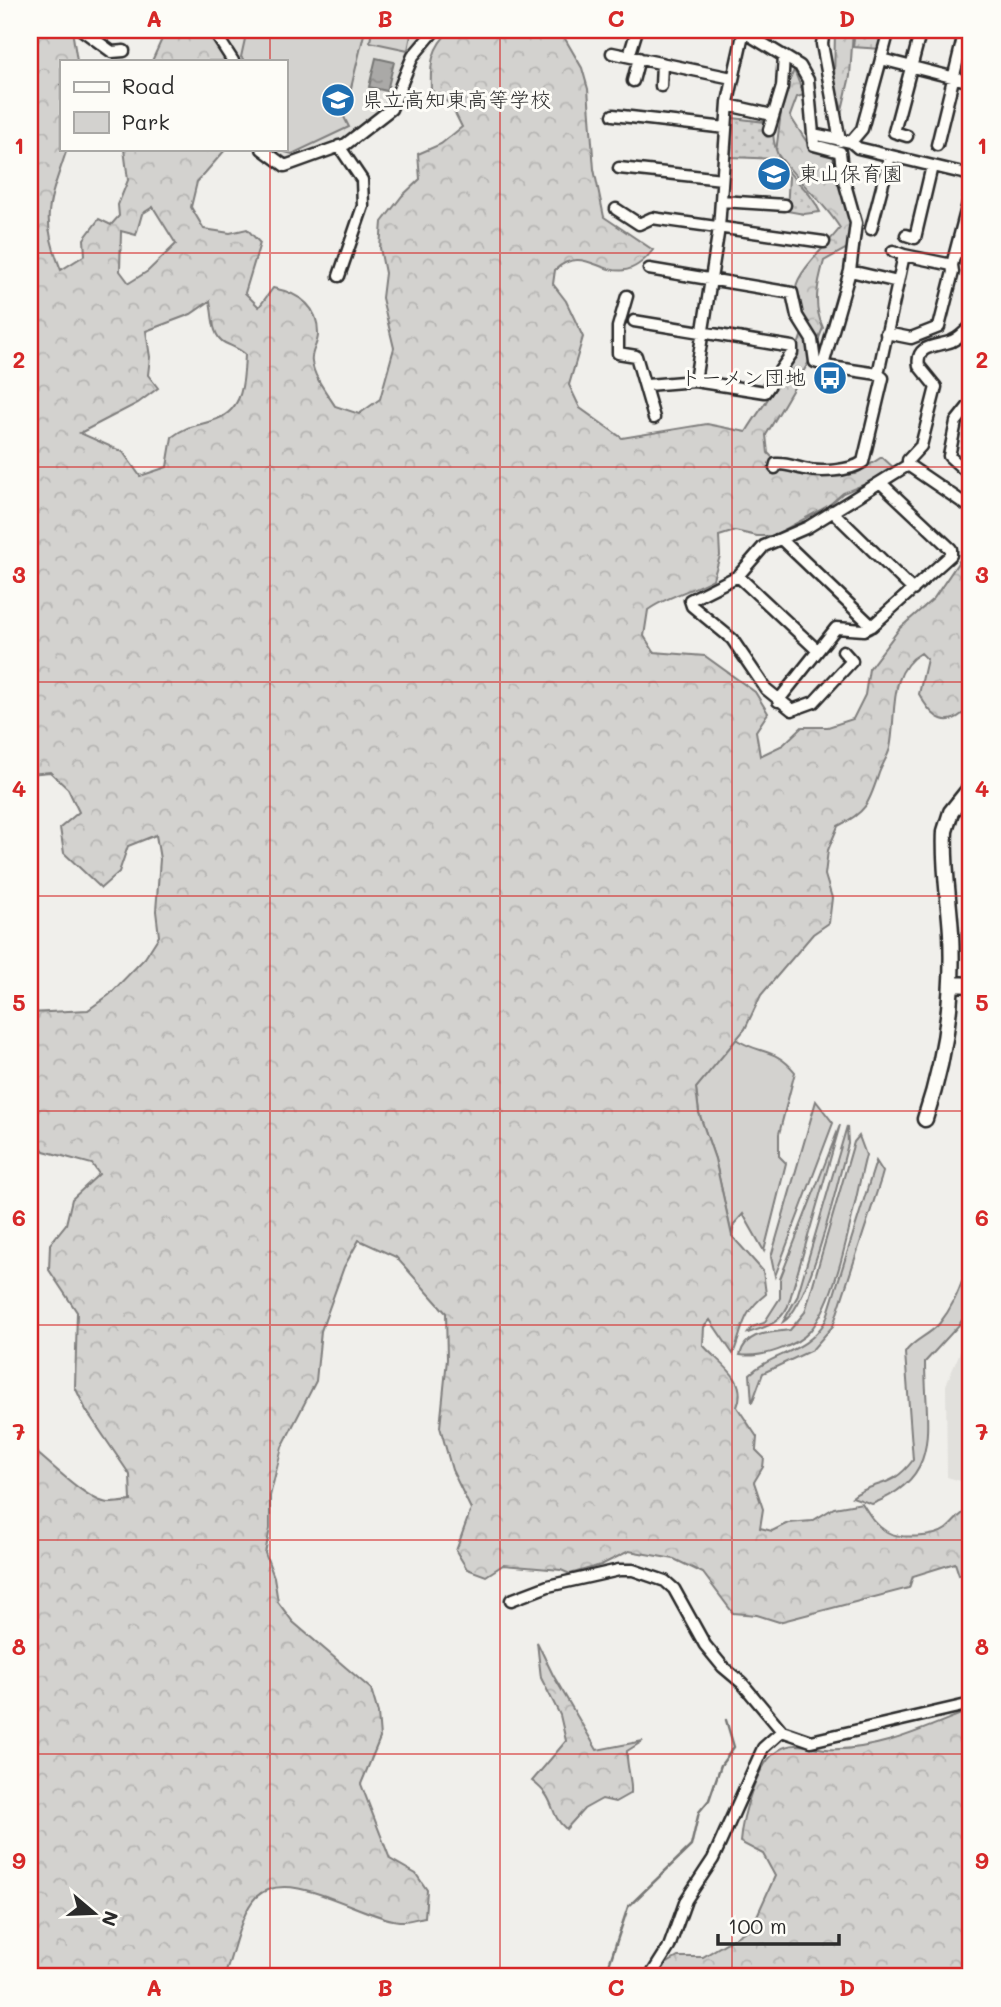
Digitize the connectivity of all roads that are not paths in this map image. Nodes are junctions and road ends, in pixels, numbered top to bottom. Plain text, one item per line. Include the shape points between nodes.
1 (82, 30) edge
2 (213, 30) edge
3 (435, 30) edge
4 (637, 30) edge
5 (824, 30) edge
6 (889, 30) edge
7 (921, 30) edge
8 (965, 30) edge
9 (744, 31) edge
10 (124, 51) dead end
11 (612, 53) dead end
12 (784, 56) junction
13 (634, 57) junction
14 (232, 60) edge
15 (881, 60) junction
16 (662, 63) junction
17 (911, 67) junction
18 (732, 78) junction
19 (954, 78) junction
20 (633, 81) dead end
21 (971, 82) edge
22 (661, 86) dead end
23 (728, 105) junction
24 (614, 115) dead end
25 (772, 115) junction
26 (726, 128) junction
27 (769, 130) dead end
28 (813, 134) junction
29 (907, 136) dead end
30 (846, 142) junction
31 (937, 145) dead end
32 (339, 146) junction
33 (263, 150) edge
34 (890, 156) junction
35 (932, 166) junction
36 (620, 168) dead end
37 (971, 175) edge
38 (722, 179) junction
39 (971, 192) edge
40 (721, 201) junction
41 (785, 205) dead end
42 (616, 209) dead end
43 (719, 228) junction
44 (871, 229) dead end
45 (906, 235) dead end
46 (824, 242) dead end
47 (893, 251) dead end
48 (956, 251) junction
49 (971, 254) edge
50 (904, 255) junction
51 (952, 265) junction
52 (649, 269) dead end
53 (850, 271) junction
54 (339, 276) dead end
55 (710, 280) junction
56 (898, 282) junction
57 (627, 296) dead end
58 (635, 321) dead end
59 (971, 326) edge
60 (702, 332) junction
61 (886, 333) junction
62 (823, 365) junction
63 (878, 374) junction
64 (695, 381) junction
65 (647, 385) junction
66 (971, 403) edge
67 (654, 418) dead end
68 (908, 466) junction
69 (775, 468) dead end
70 (970, 472) edge
71 (881, 483) junction
72 (971, 508) edge
73 (832, 512) junction
74 (781, 539) junction
75 (738, 576) junction
76 (913, 590) junction
77 (872, 626) junction
78 (817, 650) junction
79 (843, 651) dead end
80 (778, 701) junction
81 (971, 787) edge
82 (952, 984) junction
83 (971, 985) edge
84 (925, 1119) dead end
85 (30, 1281) edge
86 (30, 1289) edge
87 (511, 1600) dead end
88 (971, 1704) edge
89 (782, 1731) junction
90 (650, 1977) edge

1 - 10 street via 112,52
2 - 14 street
3 - 32 street via 413,57 391,109
4 - 13 street
5 - 30 street via 822,44
6 - 15 street
7 - 17 street
8 - 19 street
9 - 12 street
9 - 18 street
11 - 13 street
12 - 25 street via 782,87
12 - 28 street via 800,66 808,80
13 - 16 street
13 - 20 street
15 - 17 street
15 - 30 street via 862,129
16 - 18 street
16 - 22 street
17 - 19 street
17 - 29 street via 894,132
18 - 23 street
19 - 21 street
19 - 31 street
23 - 25 street
23 - 26 street
24 - 26 street
25 - 27 street
26 - 38 street
28 - 30 street
28 - 53 street via 814,145 840,152 856,223
30 - 34 street
32 - 33 street via 285,166
32 - 54 street via 362,180 363,206
34 - 35 street
34 - 44 street
35 - 37 street
35 - 45 street via 915,238
36 - 38 street
38 - 40 street
39 - 48 street
40 - 41 street
40 - 43 street
42 - 43 street via 639,224 653,218
43 - 46 street
43 - 55 street
47 - 50 street
48 - 49 street
48 - 51 street
50 - 51 street
50 - 56 street
51 - 61 street via 939,327 911,338
52 - 55 street
53 - 56 street
53 - 62 street
55 - 60 street
55 - 62 street via 792,293 797,316 813,340 815,362
56 - 61 street
57 - 65 street via 618,327 618,353 636,356
58 - 60 street
59 - 68 street via 956,339 921,352 919,366 936,387 921,446
60 - 64 street
60 - 64 street via 792,347 792,353 765,392
61 - 63 street
62 - 63 street
63 - 69 street via 883,378 863,462 853,469 806,470 786,463
64 - 65 street
65 - 67 street
66 - 70 street via 956,422 948,456
68 - 71 street
68 - 72 street
71 - 73 street
71 - 76 street via 951,549 951,555
73 - 74 street
73 - 76 street
74 - 75 street via 764,546
74 - 77 street
75 - 78 street
75 - 80 street via 690,600 732,639
76 - 77 street
77 - 78 street via 864,630 836,628
78 - 80 street
79 - 80 street via 852,661 814,702 799,711
81 - 82 street via 951,812 945,831
82 - 83 street
82 - 84 street via 940,1076
85 - 86 street
87 - 89 street via 548,1586 620,1570 665,1581 705,1645
88 - 89 street via 811,1741
89 - 90 street via 763,1748 713,1859 686,1900 668,1947

